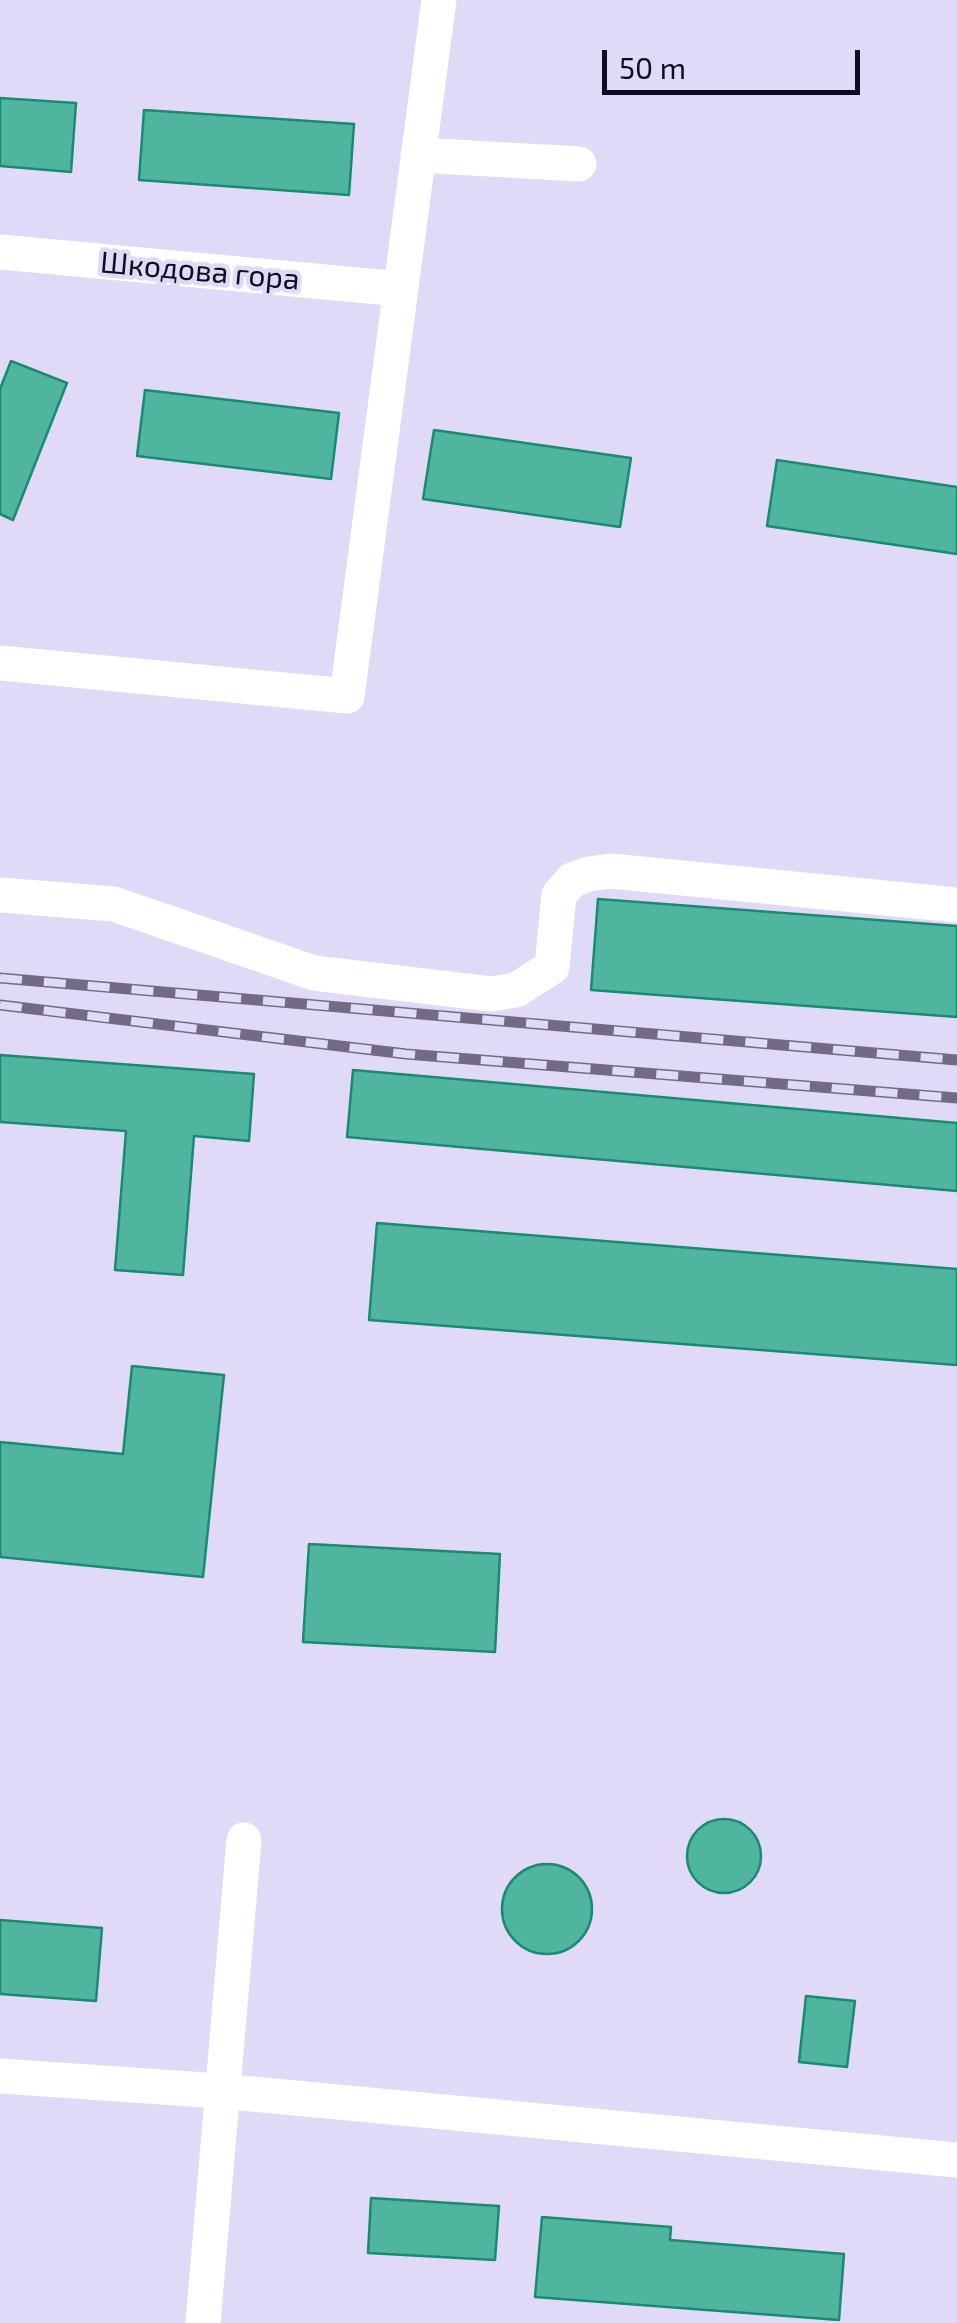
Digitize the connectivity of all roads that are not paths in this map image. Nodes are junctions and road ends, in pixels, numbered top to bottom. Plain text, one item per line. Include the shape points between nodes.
1 (439, 0) edge
2 (418, 155) junction
3 (578, 164) dead end
4 (0, 252) edge
5 (401, 289) junction
6 (0, 663) edge
7 (0, 895) edge
8 (957, 905) edge
9 (244, 1840) dead end
10 (0, 2076) edge
11 (220, 2092) junction
12 (957, 2160) edge
13 (203, 2323) edge

1 - 2 street
2 - 3 street
2 - 5 street
4 - 5 street, Шкодова гора
5 - 6 street via 347,696
7 - 8 street via 114,904 314,972 491,994 516,990 552,967 559,895 572,880 590,874
9 - 11 street
10 - 11 street
11 - 12 street
11 - 13 street

